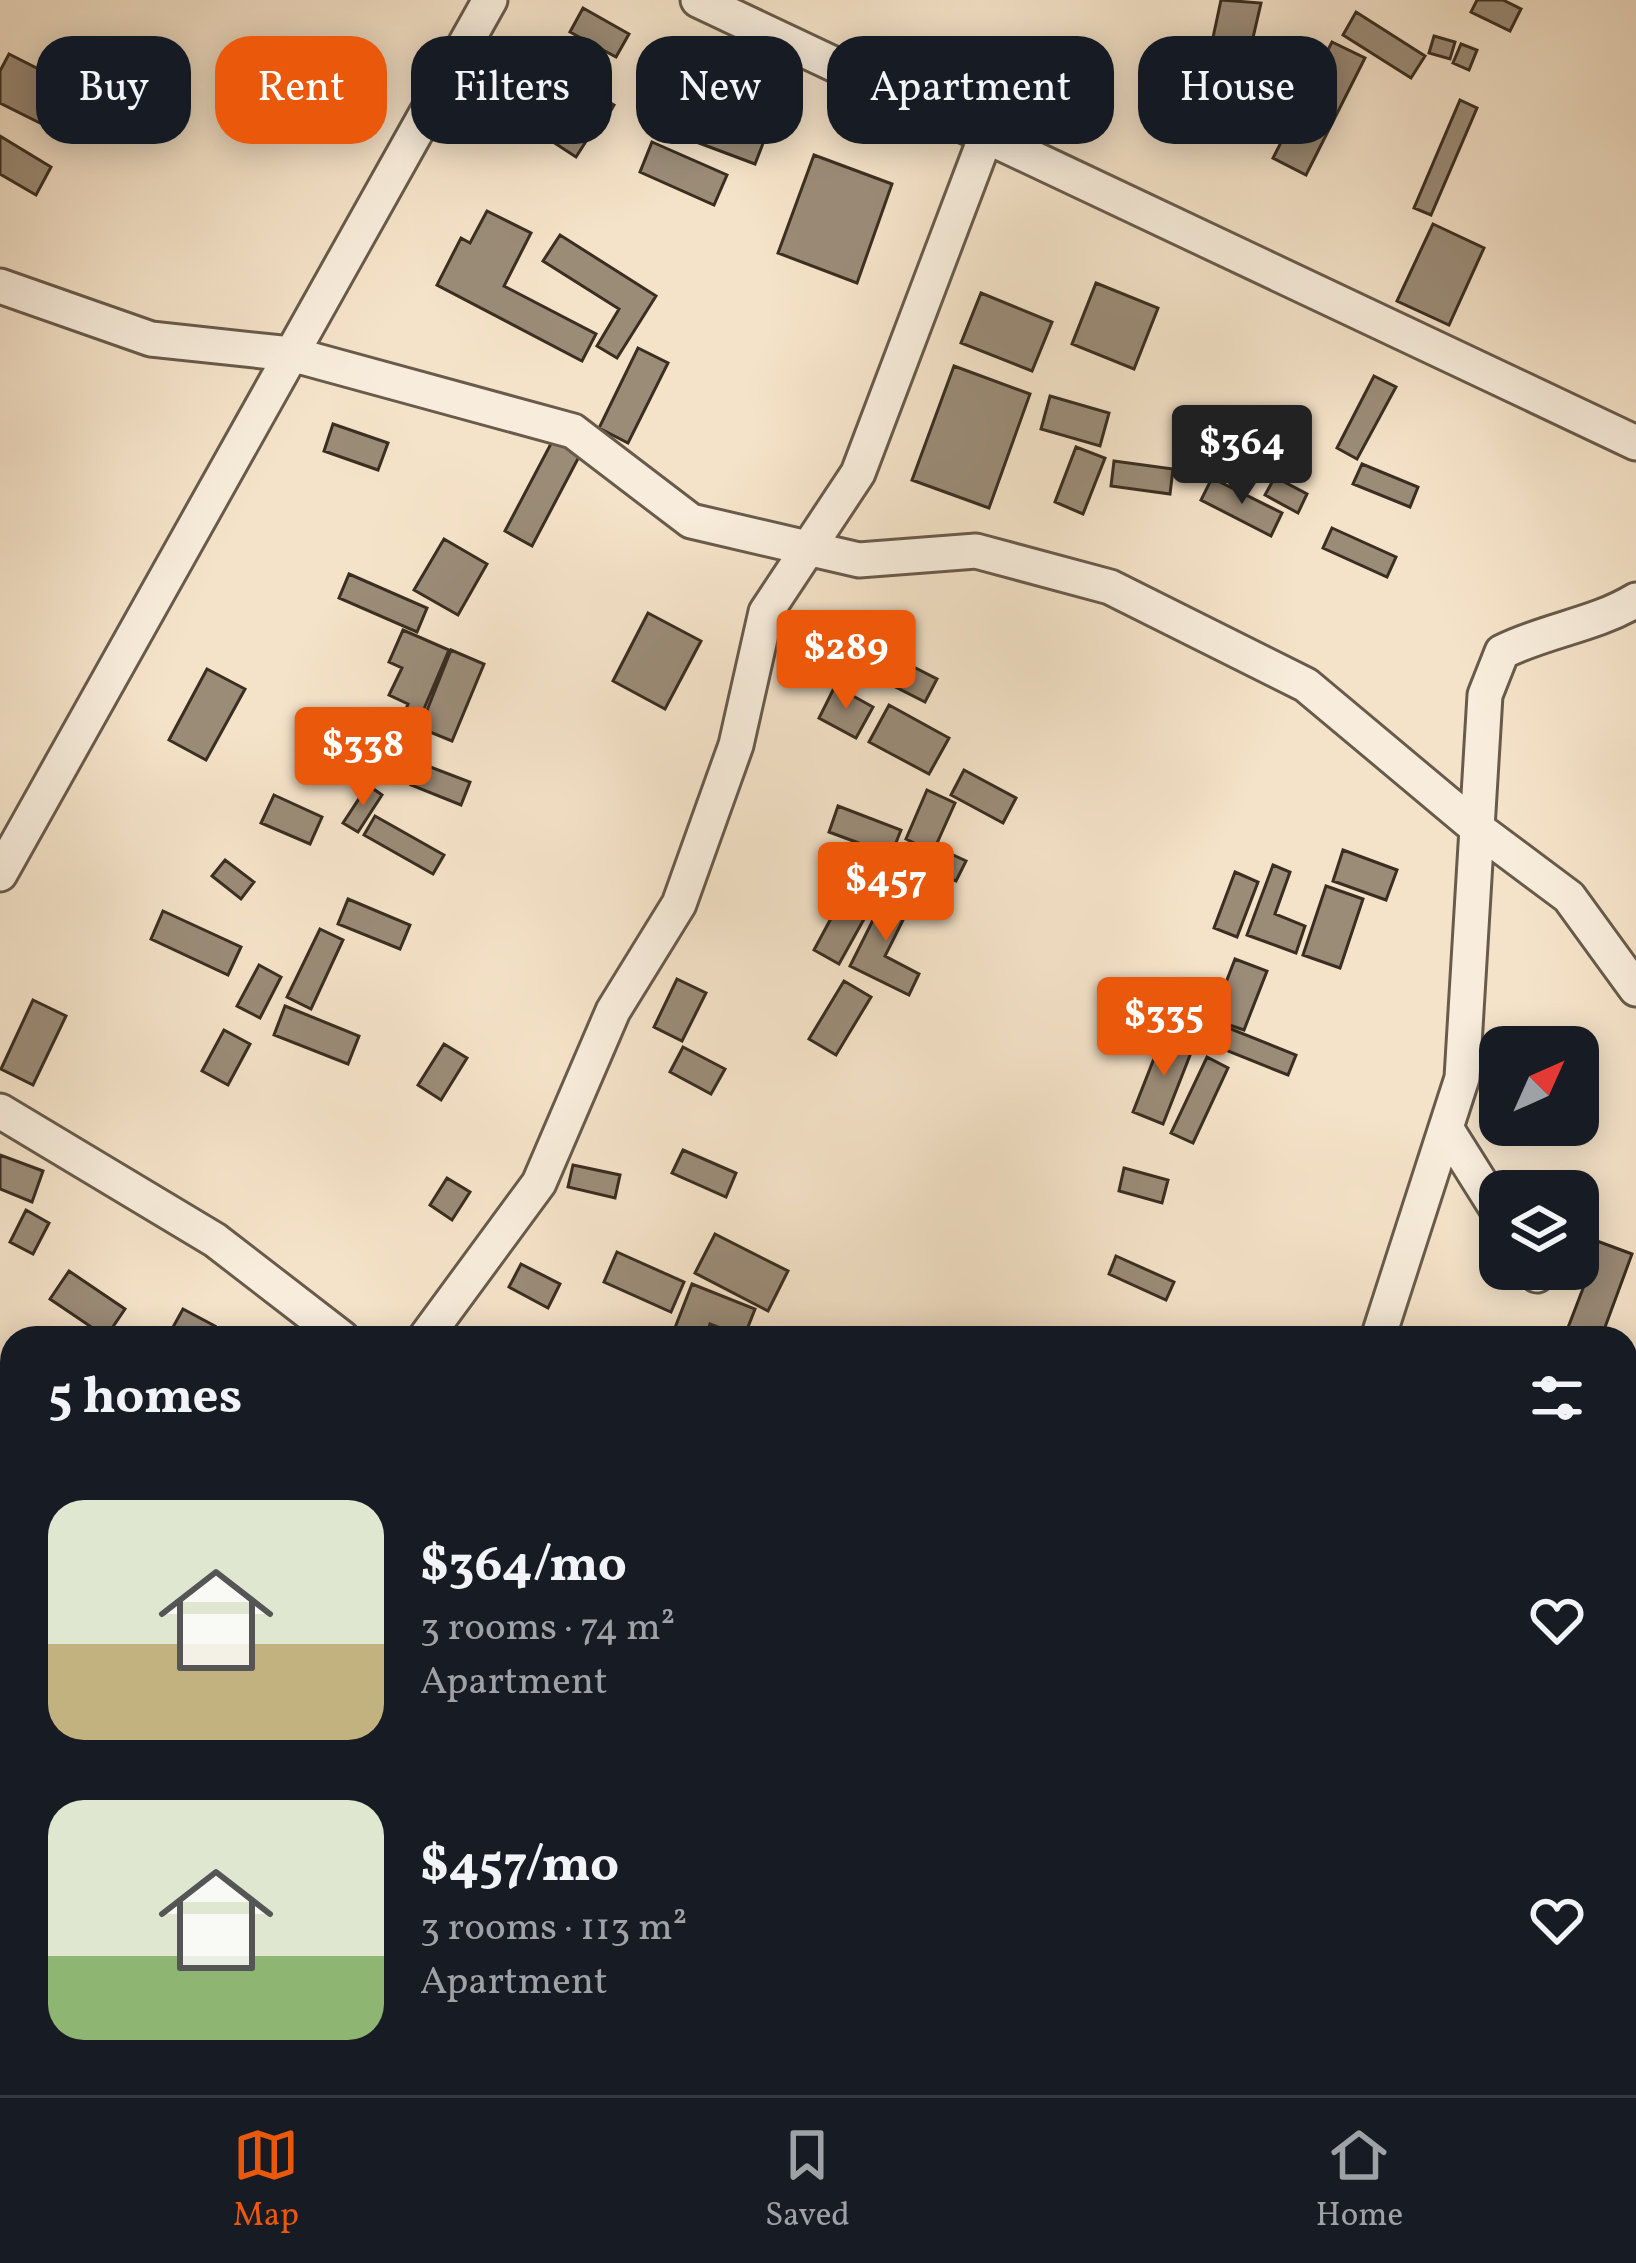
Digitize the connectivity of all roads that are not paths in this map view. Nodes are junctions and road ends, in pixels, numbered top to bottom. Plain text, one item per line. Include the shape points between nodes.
1 (490, 0) edge
2 (698, 0) edge
3 (827, 61) edge
4 (983, 144) edge
5 (1003, 144) edge
6 (0, 286) edge
7 (291, 354) junction
8 (1636, 443) edge
9 (808, 549) junction
10 (1636, 600) edge
11 (1478, 829) junction
12 (0, 874) edge
13 (1636, 989) edge
14 (0, 1111) edge
15 (1446, 1128) junction
16 (1479, 1181) edge
17 (326, 1326) edge
18 (434, 1326) edge
19 (1382, 1326) edge

1 - 7 street
2 - 3 street
4 - 9 street via 858,473
5 - 8 street
6 - 7 street via 151,340
7 - 9 street via 573,431 691,521
7 - 12 street
9 - 11 street via 859,560 976,550 1110,587 1306,685
9 - 18 street via 766,612 736,745 679,904 613,1011 539,1184
10 - 11 street via 1502,652 1485,695
11 - 13 street via 1569,897
11 - 15 street via 1462,1078
14 - 17 street via 214,1240
15 - 16 street
15 - 19 street

